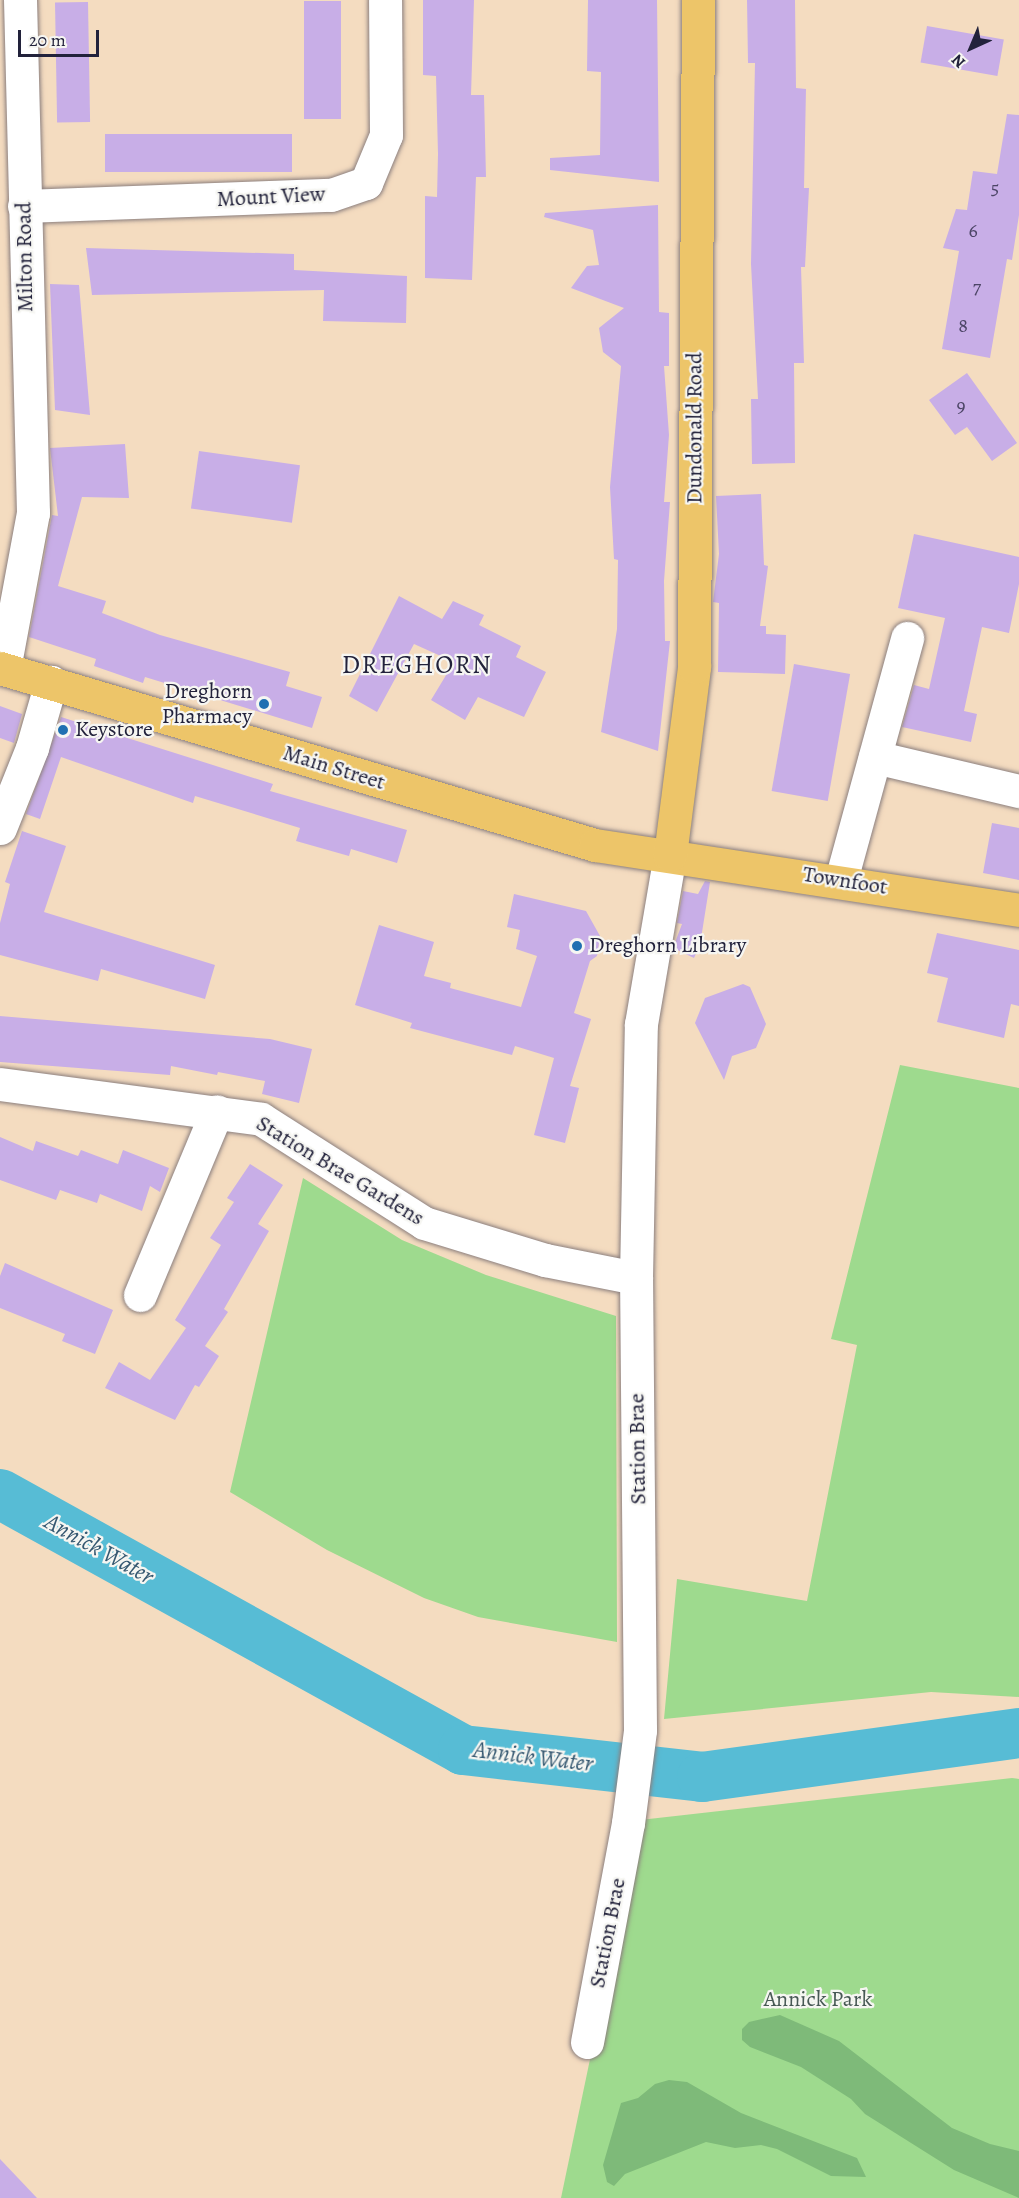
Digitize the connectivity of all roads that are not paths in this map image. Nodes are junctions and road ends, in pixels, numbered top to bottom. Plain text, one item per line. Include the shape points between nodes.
1 (20, 0) edge
2 (385, 0) edge
3 (698, 0) edge
4 (24, 206) junction
5 (12, 272) edge
6 (907, 638) dead end
7 (2, 668) edge
8 (51, 682) junction
9 (875, 756) junction
10 (1019, 791) edge
11 (0, 828) edge
12 (670, 855) junction
13 (841, 880) junction
14 (1019, 910) edge
15 (0, 1084) edge
16 (216, 1111) junction
17 (636, 1278) junction
18 (140, 1295) dead end
19 (587, 2042) dead end

1 - 4 street, Milton Road
2 - 4 street, Mount View via 386,135 366,183 331,195
3 - 12 main road, Dundonald Road via 694,667
4 - 5 street, Milton Road
5 - 7 street, Milton Road via 33,513
6 - 9 street
7 - 8 main road, Main Street
8 - 11 street via 32,748
8 - 12 main road, Main Street via 594,844
9 - 10 street
9 - 13 street
12 - 13 main road, Townfoot
12 - 17 street, Station Brae via 641,1024
13 - 14 main road, Townfoot
15 - 16 street, Station Brae Gardens
16 - 17 street, Station Brae Gardens via 261,1119 424,1223 545,1260
16 - 18 street
17 - 19 street, Station Brae via 640,1730 628,1823

